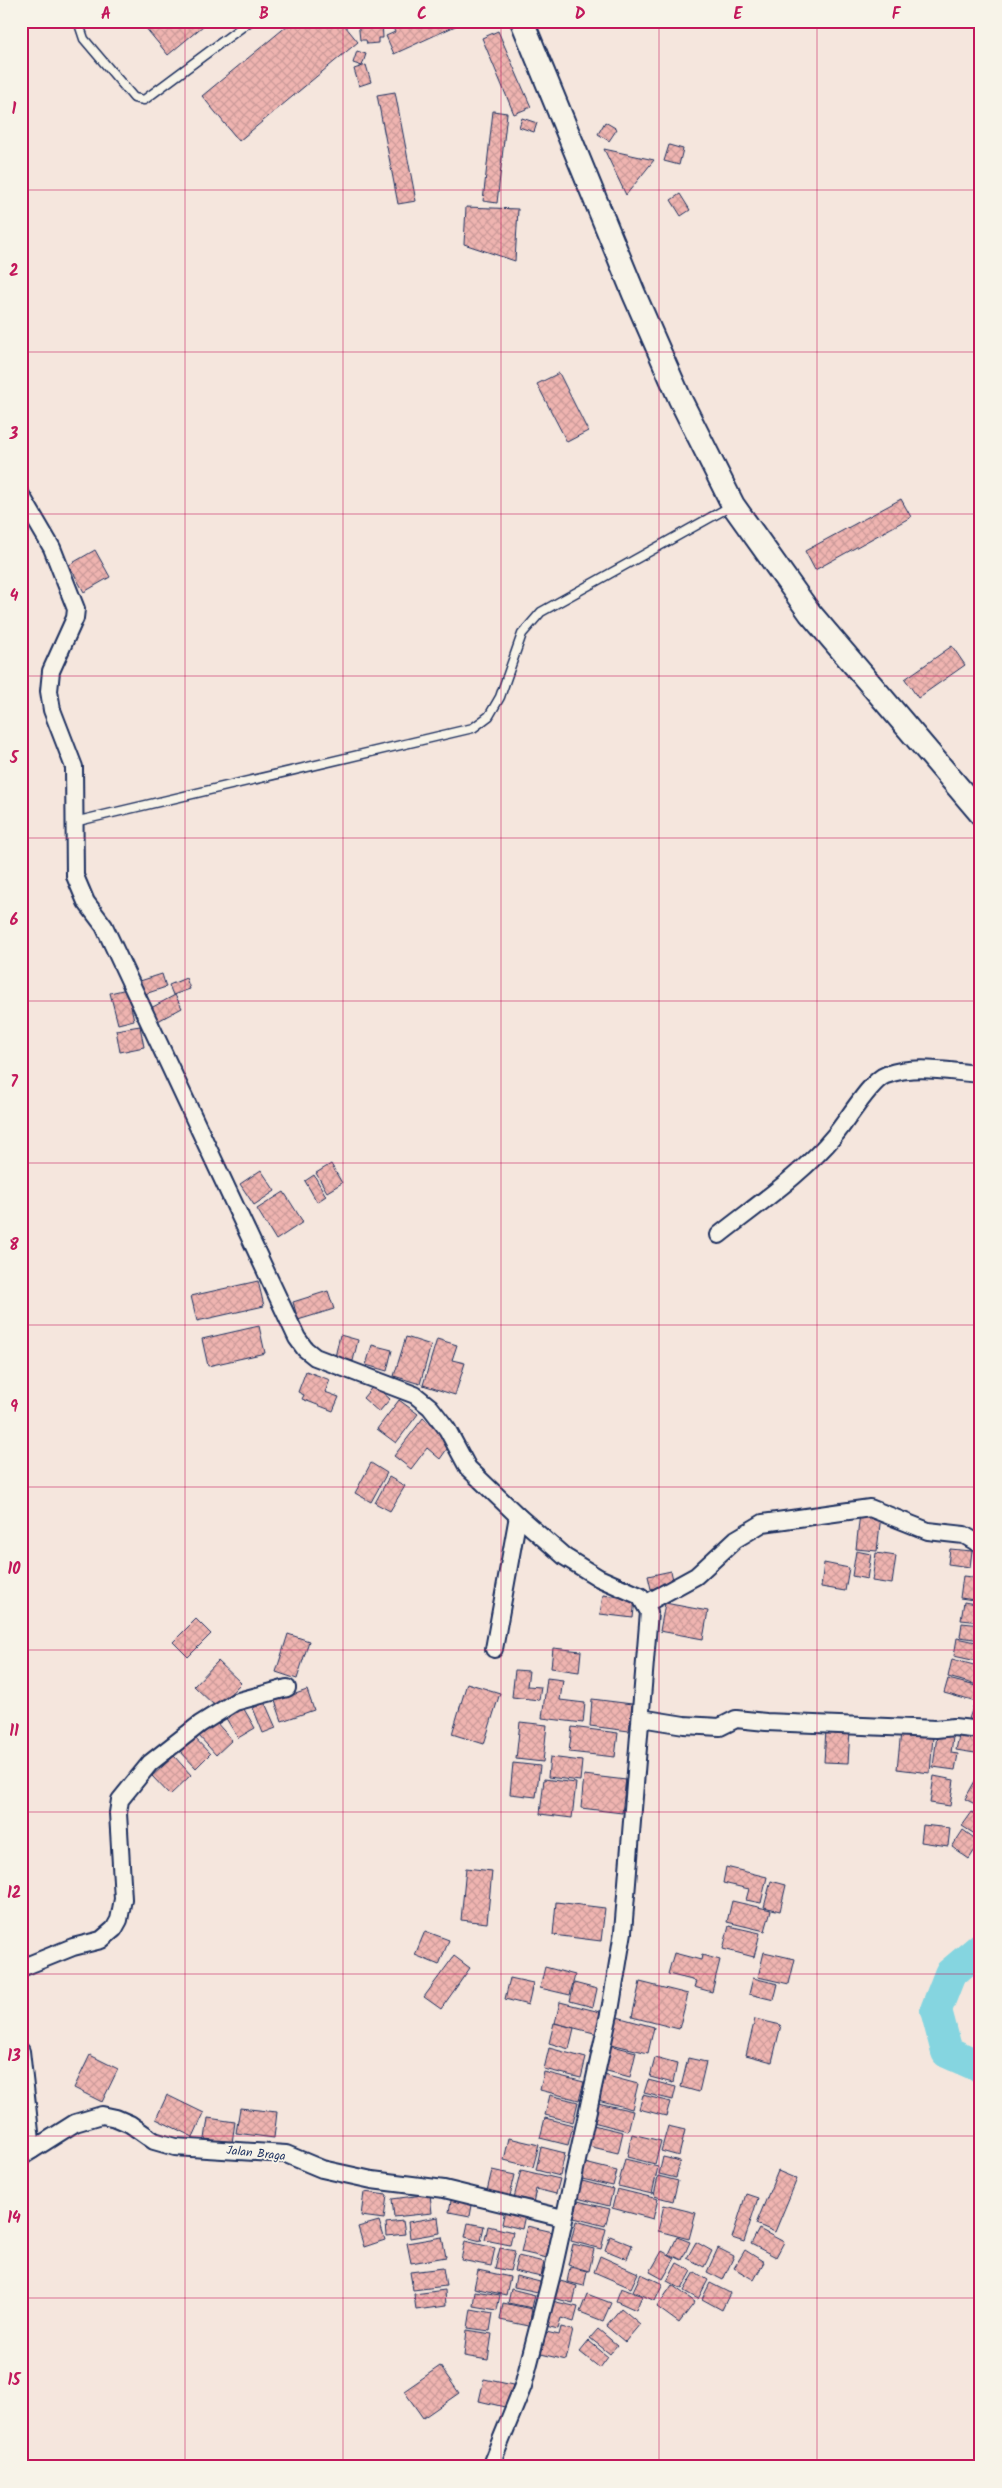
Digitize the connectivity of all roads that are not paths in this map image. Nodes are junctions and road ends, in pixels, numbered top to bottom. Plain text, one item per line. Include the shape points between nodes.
1 (78, 21) edge
2 (250, 21) edge
3 (522, 21) edge
4 (21, 495) edge
5 (733, 505) junction
6 (981, 814) edge
7 (74, 822) junction
8 (981, 1074) edge
9 (719, 1235) dead end
10 (518, 1516) junction
11 (981, 1545) edge
12 (646, 1604) junction
13 (494, 1649) dead end
14 (287, 1688) dead end
15 (641, 1718) junction
16 (981, 1730) edge
17 (21, 1968) edge
18 (21, 2051) edge
19 (27, 2154) edge
20 (563, 2218) junction
21 (490, 2467) edge

1 - 2 lane via 84,38 134,98 144,100
3 - 5 street via 634,294 680,399
4 - 7 street via 52,548 75,602 75,618 51,671 49,691 52,710 74,767
5 - 6 street via 810,613
5 - 7 lane via 541,612 522,634 500,698 489,716 473,728
7 - 10 street via 77,885 104,926 296,1338 315,1357 414,1394 447,1429 468,1468
8 - 9 street via 912,1068 876,1080 825,1147
10 - 12 street via 565,1557 599,1578 640,1596
10 - 13 street
11 - 12 street via 964,1535 928,1531 870,1508 763,1523 736,1539 696,1576
12 - 15 street via 650,1620
14 - 17 street via 235,1702 200,1724 150,1763 120,1800 123,1899 114,1929 101,1940 73,1947
15 - 16 street via 693,1726 720,1726 740,1719
15 - 20 street via 623,1932 611,2005
18 - 19 street
19 - 20 street, Jalan Braga via 75,2123 102,2115 130,2124 154,2141 176,2147 286,2154 322,2169 372,2180 444,2189
20 - 21 street via 523,2386

